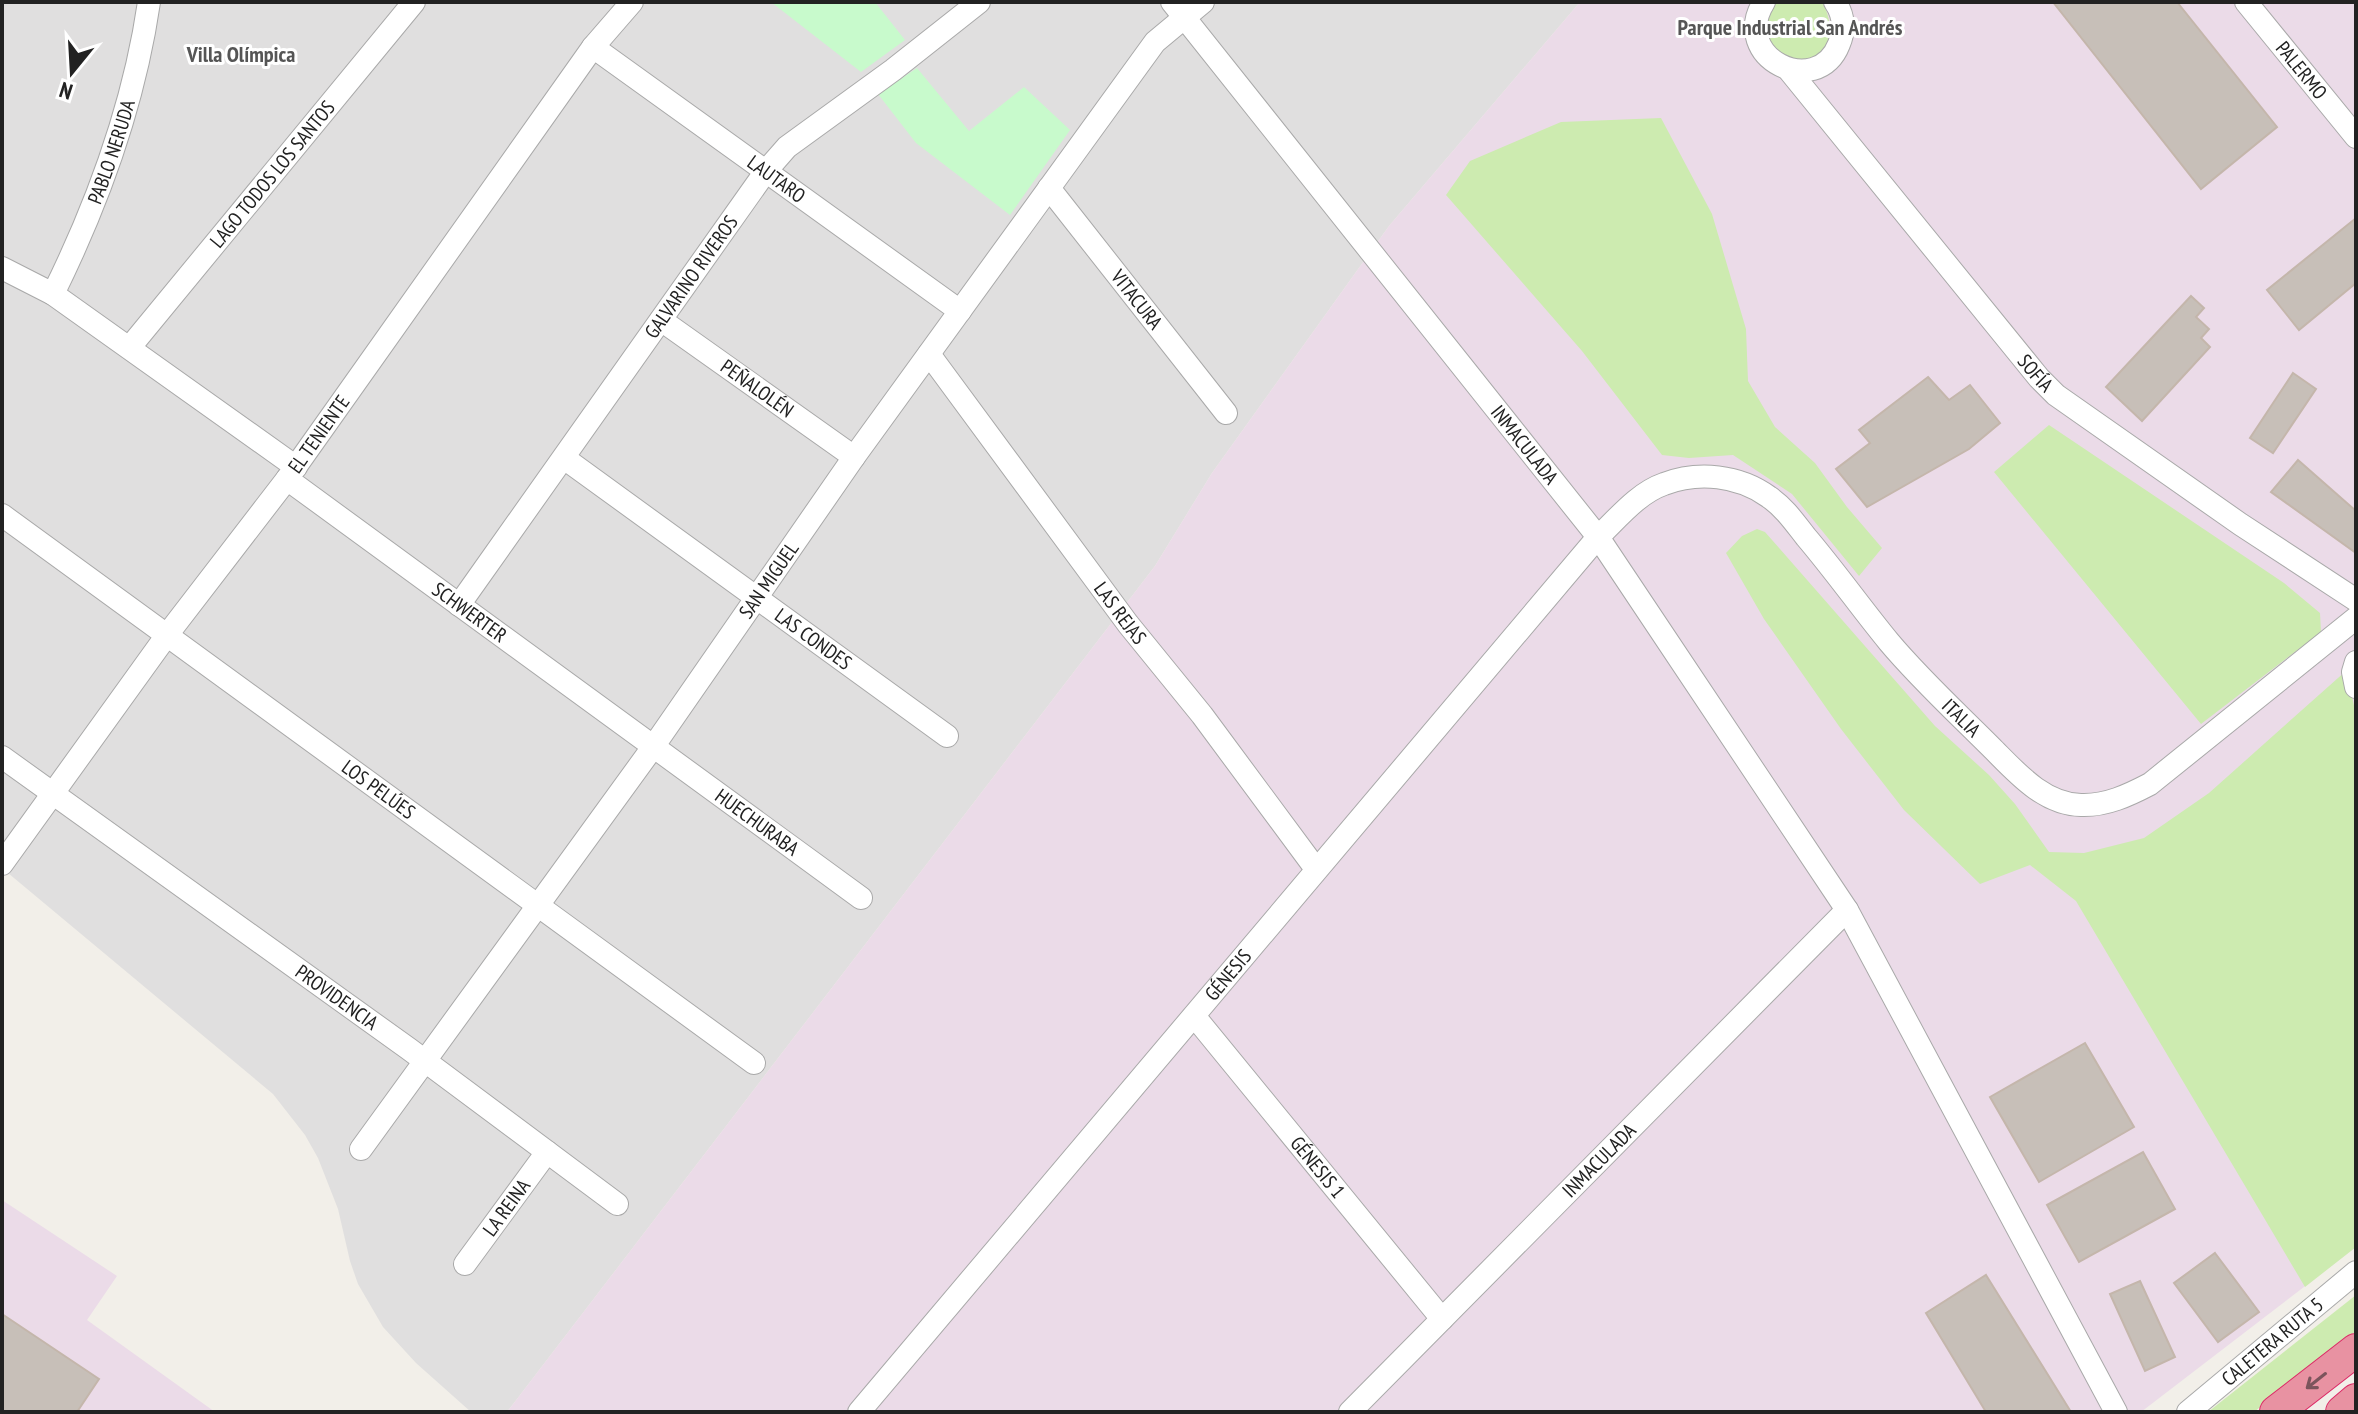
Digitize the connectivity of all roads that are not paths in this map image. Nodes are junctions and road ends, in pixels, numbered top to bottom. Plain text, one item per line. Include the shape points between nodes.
1 (149, 2) edge
2 (414, 2) edge
3 (632, 2) edge
4 (979, 2) edge
5 (1203, 2) edge
6 (1764, 2) edge
7 (1835, 2) edge
8 (2246, 2) edge
9 (1178, 9) edge
10 (593, 47) junction
11 (1788, 69) junction
12 (2356, 137) edge
13 (766, 171) junction
14 (1049, 188) junction
15 (2, 268) edge
16 (53, 294) junction
17 (960, 311) junction
18 (661, 320) junction
19 (130, 347) junction
20 (929, 354) junction
21 (1226, 413) dead end
22 (854, 457) junction
23 (564, 458) junction
24 (292, 473) junction
25 (2, 515) edge
26 (1598, 537) junction
27 (757, 598) junction
28 (2356, 600) edge
29 (459, 605) junction
30 (2356, 618) edge
31 (167, 635) junction
32 (2356, 662) edge
33 (2356, 687) edge
34 (947, 736) dead end
35 (653, 747) junction
36 (2, 757) edge
37 (54, 793) junction
38 (2, 864) edge
39 (1316, 869) junction
40 (861, 898) dead end
41 (538, 905) junction
42 (1847, 910) junction
43 (1195, 1017) junction
44 (424, 1061) junction
45 (754, 1063) dead end
46 (361, 1149) dead end
47 (547, 1152) junction
48 (617, 1204) dead end
49 (465, 1264) dead end
50 (2356, 1272) edge
51 (1442, 1319) junction
52 (2356, 1350) edge
53 (2356, 1400) edge
54 (859, 1412) edge
55 (1350, 1412) edge
56 (2116, 1412) edge
57 (2188, 1412) edge
58 (2276, 1412) edge
59 (2342, 1412) edge

1 - 16 street, PABLO NERUDA via 137,68 110,161
2 - 19 street, LAGO TODOS LOS SANTOS
3 - 10 street, EL TENIENTE
4 - 13 street, GALVARINO RIVEROS via 787,147
5 - 9 street, SAN MIGUEL
6 - 11 street, SOFÍA via 1755,25 1757,40 1774,63
7 - 11 street via 1843,23 1837,50 1816,68
8 - 12 street, PALERMO
9 - 14 street, SAN MIGUEL
9 - 26 street, INMACULADA
10 - 13 street, LAUTARO
10 - 24 street, EL TENIENTE
11 - 28 street, SOFÍA via 2056,395
13 - 17 street, LAUTARO
13 - 18 street, GALVARINO RIVEROS
14 - 17 street, SAN MIGUEL
14 - 21 street, VITACURA
15 - 16 street, SCHWERTER
16 - 19 street, SCHWERTER
17 - 20 street, SAN MIGUEL
18 - 22 street, PEÑALOLÉN
18 - 23 street, GALVARINO RIVEROS
19 - 24 street, SCHWERTER
20 - 22 street, SAN MIGUEL
20 - 39 street, LAS REJAS
22 - 27 street, SAN MIGUEL
23 - 27 street, LAS CONDES
23 - 29 street, GALVARINO RIVEROS
24 - 29 street, SCHWERTER
24 - 31 street, EL TENIENTE
25 - 31 street, LOS PELÚES
26 - 30 street, ITALIA via 1646,492 1681,478 1720,477 1768,496 1890,642 2018,774 2045,795 2081,805 2124,797 2150,784
26 - 39 street, GÉNESIS
26 - 42 street, INMACULADA
27 - 34 street, LAS CONDES
27 - 35 street, SAN MIGUEL
29 - 35 street, SCHWERTER
31 - 37 street, EL TENIENTE
31 - 41 street, LOS PELÚES
32 - 33 street
35 - 40 street, HUECHURABA
35 - 41 street, SAN MIGUEL
36 - 37 street, PROVIDENCIA
37 - 38 street, EL TENIENTE
37 - 44 street, PROVIDENCIA
39 - 43 street, GÉNESIS
41 - 44 street, SAN MIGUEL
41 - 45 street, LOS PELÚES
42 - 51 street, INMACULADA
42 - 56 street, INMACULADA
43 - 51 street, GÉNESIS 1
43 - 54 street, GÉNESIS
44 - 46 street, SAN MIGUEL
44 - 47 street, PROVIDENCIA
47 - 48 street, PROVIDENCIA
47 - 49 street, LA REINA
50 - 57 street, CALETERA RUTA 5
51 - 55 street, INMACULADA
52 -> 58 highway
53 - 59 highway

